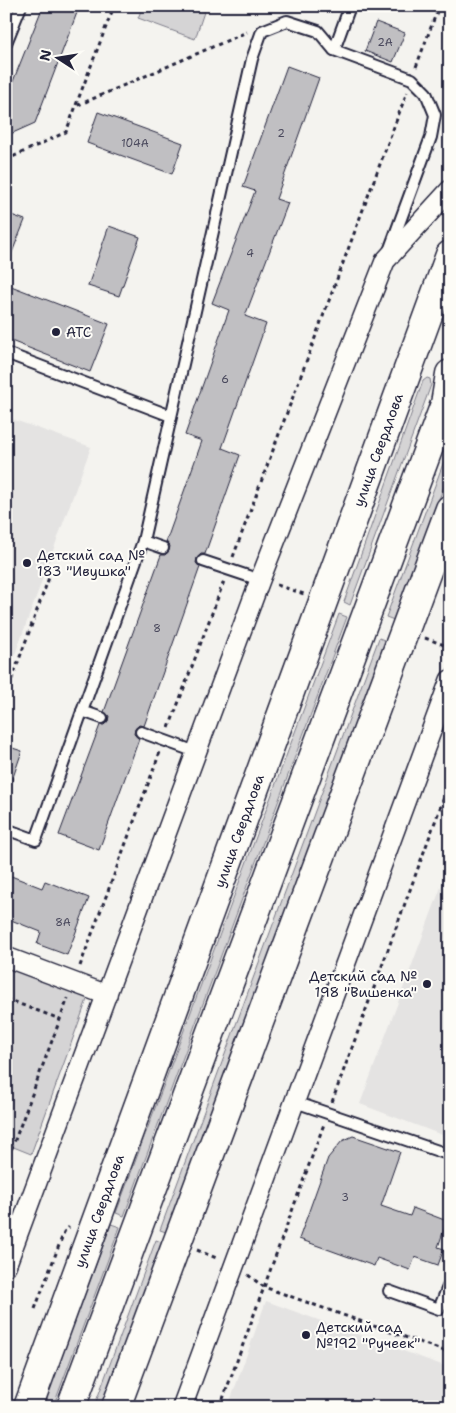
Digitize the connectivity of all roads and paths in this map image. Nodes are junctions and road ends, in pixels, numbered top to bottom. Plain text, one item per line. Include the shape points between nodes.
1 (21, 6) edge
2 (114, 6) edge
3 (350, 6) edge
4 (439, 6) edge
5 (262, 32) junction
6 (6, 42) edge
7 (334, 50) junction
8 (412, 79) junction
9 (76, 106) junction
10 (6, 160) edge
11 (450, 190) edge
12 (450, 254) edge
13 (385, 261) junction
14 (6, 354) edge
15 (450, 374) edge
16 (447, 400) edge
17 (171, 416) junction
18 (450, 509) edge
19 (143, 541) junction
20 (163, 548) dead end
21 (203, 561) dead end
22 (228, 569) junction
23 (51, 572) dead end
24 (260, 580) junction
25 (312, 596) dead end
26 (424, 637) dead end
27 (450, 647) edge
28 (450, 680) edge
29 (6, 695) edge
30 (82, 711) junction
31 (102, 718) dead end
32 (141, 732) dead end
33 (164, 741) junction
34 (196, 752) junction
35 (450, 781) edge
36 (6, 829) edge
37 (6, 957) edge
38 (74, 983) junction
39 (107, 995) junction
40 (6, 999) edge
41 (60, 1019) junction
42 (295, 1102) junction
43 (328, 1113) junction
44 (450, 1155) edge
45 (6, 1164) edge
46 (70, 1226) dead end
47 (6, 1266) edge
48 (450, 1282) edge
49 (264, 1287) junction
50 (389, 1291) dead end
51 (35, 1308) dead end
52 (450, 1353) edge
53 (28, 1407) edge
54 (72, 1407) edge
55 (116, 1407) edge
56 (182, 1407) edge
57 (220, 1407) edge

1 - 6 lane
2 - 9 path
3 - 7 lane
4 - 8 path
5 - 7 lane via 287,21 318,31
5 - 9 path via 244,33
5 - 17 lane via 252,59
7 - 8 lane
8 - 13 lane via 426,93 435,115 431,138
8 - 22 path
9 - 10 path via 66,132
11 - 13 street
12 - 53 main road, улица Свердлова
13 - 24 street
14 - 17 lane
15 - 16 main road
16 - 54 main road
17 - 19 lane
18 - 55 main road
19 - 20 lane
19 - 30 lane
21 - 22 lane
22 - 24 lane
22 - 33 path
23 - 29 path
24 - 25 path
24 - 34 street
26 - 27 path
28 - 42 street
30 - 31 lane
30 - 36 lane via 36,840
32 - 33 lane
33 - 34 lane
33 - 38 path
34 - 39 street
35 - 43 path
37 - 38 street
38 - 39 street
38 - 41 path
39 - 47 street
40 - 41 path
41 - 45 path
42 - 43 lane
42 - 56 street
43 - 44 lane
43 - 49 path
46 - 51 path via 64,1232
48 - 50 lane via 440,1309
49 - 52 path
49 - 57 path

